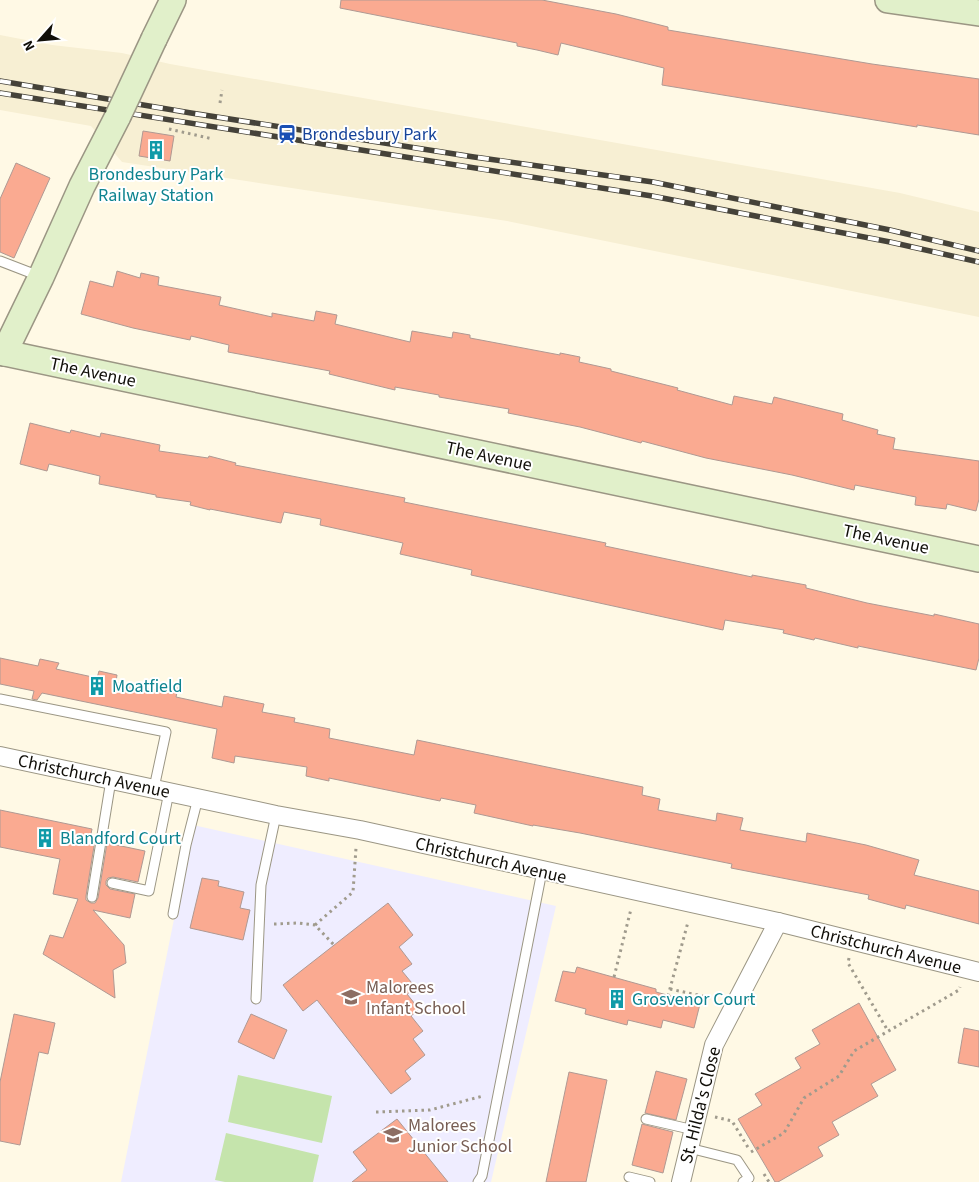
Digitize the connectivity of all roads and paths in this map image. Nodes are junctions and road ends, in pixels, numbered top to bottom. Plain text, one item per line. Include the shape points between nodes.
1 (173, 0) edge
2 (888, 0) edge
3 (938, 4) edge
4 (979, 13) edge
5 (222, 90) dead end
6 (220, 102) dead end
7 (169, 129) dead end
8 (210, 133) dead end
9 (0, 261) edge
10 (41, 277) junction
11 (1, 357) edge
12 (979, 559) edge
13 (0, 699) edge
14 (0, 756) edge
15 (111, 780) junction
16 (162, 790) junction
17 (198, 798) junction
18 (276, 815) junction
19 (360, 830) junction
20 (542, 871) junction
21 (112, 884) dead end
22 (636, 892) junction
23 (92, 897) dead end
24 (692, 904) junction
25 (173, 914) dead end
26 (778, 922) junction
27 (259, 924) junction
28 (315, 925) junction
29 (852, 940) junction
30 (334, 945) dead end
31 (972, 970) edge
32 (614, 977) dead end
33 (670, 989) junction
34 (668, 996) dead end
35 (256, 999) dead end
36 (736, 1004) junction
37 (888, 1031) junction
38 (498, 1091) junction
39 (376, 1112) dead end
40 (646, 1119) dead end
41 (694, 1130) junction
42 (689, 1148) junction
43 (751, 1152) dead end
44 (628, 1177) dead end
45 (478, 1182) edge
46 (650, 1182) edge
47 (681, 1182) edge
48 (743, 1182) edge

1 - 10 street, bridge
2 - 3 street
3 - 4 street
5 - 6 path
7 - 8 path via 213,139
9 - 10 lane
10 - 11 street
11 - 12 street, The Avenue
13 - 16 lane via 166,732
14 - 15 street, Christchurch Avenue
15 - 16 street, Christchurch Avenue
15 - 23 lane
16 - 17 street, Christchurch Avenue
16 - 21 lane via 149,891
17 - 18 street, Christchurch Avenue
17 - 25 lane
18 - 19 street, Christchurch Avenue
18 - 27 lane via 260,885
19 - 20 street, Christchurch Avenue
19 - 28 path via 354,858 353,892
20 - 22 street, Christchurch Avenue
20 - 38 lane
22 - 24 street, Christchurch Avenue
22 - 32 path
24 - 26 street, Christchurch Avenue
24 - 33 path
26 - 29 street, Christchurch Avenue
26 - 36 street, St. Hilda's Close
27 - 28 path
27 - 35 lane
28 - 30 path
29 - 31 street, Christchurch Avenue
29 - 37 path via 848,963
31 - 37 path via 959,990
33 - 34 path
33 - 36 path
36 - 41 street, St. Hilda's Close via 714,1045
37 - 43 path via 854,1051 839,1076 804,1098 784,1133
38 - 39 path via 430,1110
38 - 45 lane via 482,1176
40 - 41 lane
41 - 42 street, St. Hilda's Close
42 - 47 street, St. Hilda's Close
42 - 48 lane via 737,1160 749,1178
44 - 46 lane

